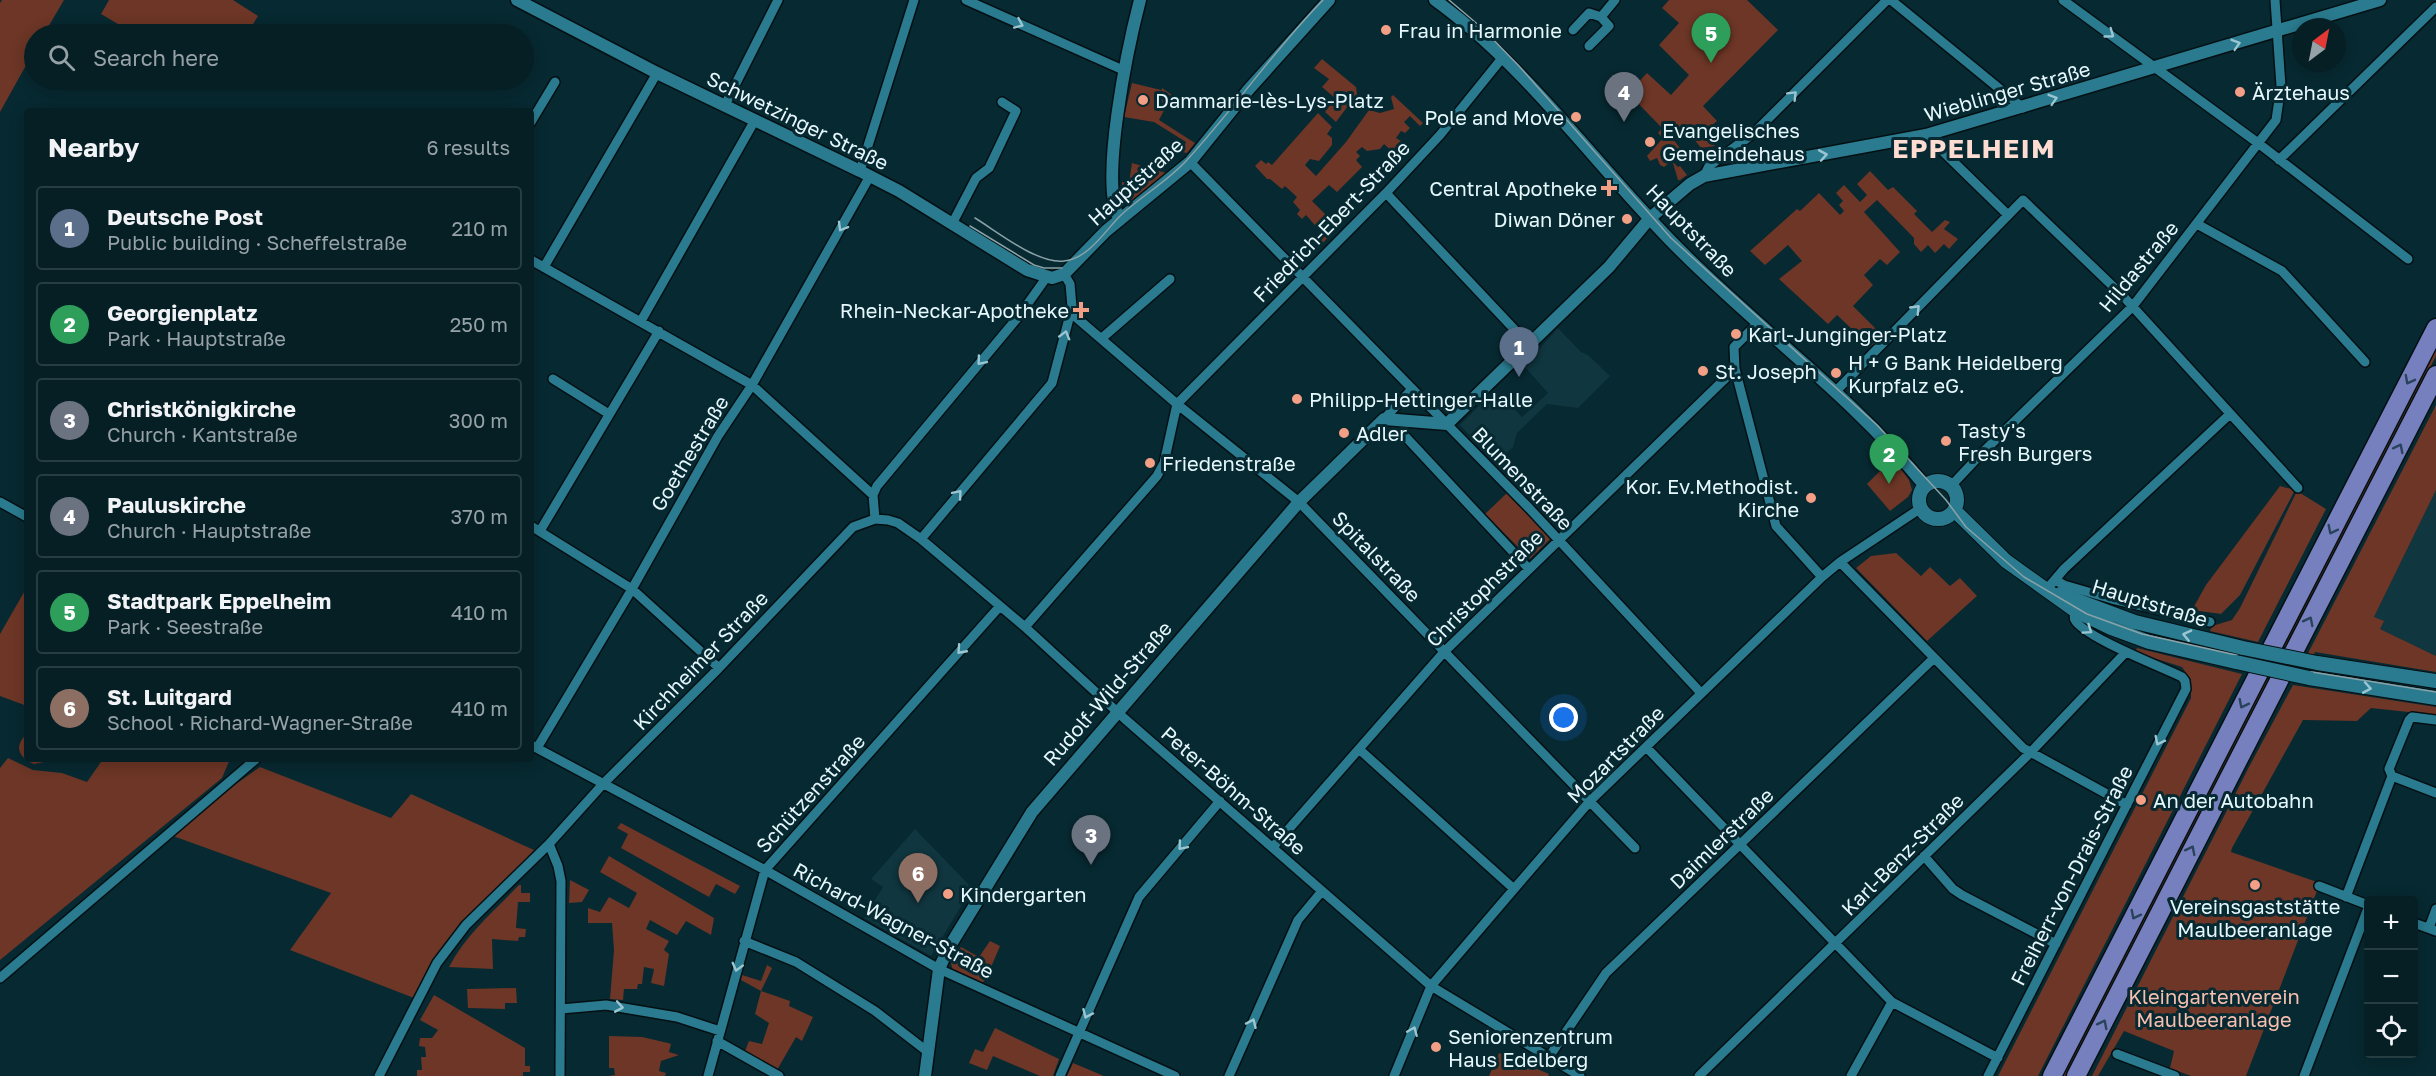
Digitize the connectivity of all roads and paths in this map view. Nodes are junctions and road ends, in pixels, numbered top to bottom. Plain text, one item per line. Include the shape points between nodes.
1 (517, 0) edge
2 (778, 0) edge
3 (914, 0) edge
4 (966, 0) edge
5 (1140, 0) edge
6 (1329, 0) edge
7 (1435, 0) edge
8 (1615, 0) edge
9 (1887, 0) edge
10 (1891, 0) edge
11 (2063, 0) edge
12 (2275, 0) edge
13 (2376, 1) edge
14 (2436, 7) edge
15 (1600, 17) junction
16 (1573, 30) dead end
17 (2278, 31) junction
18 (1589, 46) dead end
19 (1503, 57) junction
20 (2158, 68) junction
21 (1123, 70) junction
22 (657, 73) junction
23 (555, 82) dead end
24 (1002, 102) dead end
25 (725, 105) junction
26 (2023, 108) junction
27 (534, 117) edge
28 (755, 120) junction
29 (1926, 135) junction
30 (2258, 143) junction
31 (2278, 160) junction
32 (1190, 162) junction
33 (865, 173) junction
34 (1704, 176) junction
35 (1386, 193) junction
36 (2008, 215) junction
37 (1650, 218) junction
38 (1120, 219) junction
39 (952, 224) junction
40 (2197, 224) junction
41 (2408, 259) dead end
42 (534, 262) edge
43 (544, 267) junction
44 (1056, 276) junction
45 (1302, 276) junction
46 (1170, 279) dead end
47 (2133, 306) junction
48 (1071, 313) junction
49 (641, 321) junction
50 (1760, 322) junction
51 (2436, 328) edge
52 (659, 330) junction
53 (1102, 338) junction
54 (1529, 345) junction
55 (2366, 362) dead end
56 (1735, 369) junction
57 (2436, 375) edge
58 (553, 379) dead end
59 (752, 385) junction
60 (1412, 389) junction
61 (1836, 391) junction
62 (1177, 404) junction
63 (609, 414) junction
64 (2230, 414) junction
65 (1383, 419) junction
66 (1447, 424) junction
67 (1404, 434) dead end
68 (1925, 486) junction
69 (1951, 486) junction
70 (2298, 488) dead end
71 (873, 495) junction
72 (0, 502) edge
73 (1299, 502) junction
74 (1921, 508) junction
75 (1954, 510) junction
76 (24, 515) edge
77 (875, 519) junction
78 (534, 528) edge
79 (540, 531) junction
80 (921, 539) junction
81 (1558, 539) junction
82 (1840, 562) junction
83 (1529, 568) junction
84 (1822, 577) junction
85 (2051, 585) junction
86 (632, 589) junction
87 (1000, 606) junction
88 (2076, 611) junction
89 (2210, 622) dead end
90 (1025, 627) junction
91 (1444, 652) junction
92 (2126, 652) junction
93 (1934, 658) junction
94 (719, 668) junction
95 (2436, 681) edge
96 (1701, 693) junction
97 (2436, 698) edge
98 (1118, 711) junction
99 (2436, 720) edge
100 (534, 747) edge
101 (1647, 748) junction
102 (1360, 750) junction
103 (2030, 753) junction
104 (252, 762) edge
105 (2392, 776) junction
106 (603, 784) junction
107 (2436, 793) edge
108 (1220, 801) junction
109 (1590, 801) junction
110 (2127, 805) junction
111 (549, 844) junction
112 (1740, 845) junction
113 (1273, 847) junction
114 (1635, 848) dead end
115 (1924, 856) junction
116 (765, 870) junction
117 (2319, 886) dead end
118 (1514, 889) junction
119 (1322, 891) junction
120 (2346, 897) junction
121 (2364, 905) edge
122 (2436, 909) edge
123 (2364, 918) edge
124 (2418, 925) edge
125 (2432, 930) edge
126 (744, 941) junction
127 (1836, 944) junction
128 (2056, 944) junction
129 (939, 969) junction
130 (0, 978) edge
131 (1431, 986) junction
132 (1892, 1002) junction
133 (561, 1009) junction
134 (720, 1031) junction
135 (1078, 1034) junction
136 (717, 1041) junction
137 (928, 1052) junction
138 (2117, 1054) dead end
139 (1549, 1057) junction
140 (1998, 1058) junction
141 (379, 1076) edge
142 (560, 1076) edge
143 (708, 1076) edge
144 (779, 1076) edge
145 (925, 1076) edge
146 (1060, 1076) edge
147 (1175, 1076) edge
148 (1229, 1076) edge
149 (1394, 1076) edge
150 (1580, 1076) edge
151 (1699, 1076) edge
152 (1851, 1076) edge
153 (1988, 1076) edge
154 (2052, 1076) edge
155 (2076, 1076) edge
156 (2175, 1076) edge
157 (2304, 1076) edge

1 - 22 street, Schwetzinger Straße
2 - 25 street
3 - 33 street, Goethestraße
4 -> 21 street
5 - 21 street
6 - 32 street, Hauptstraße
7 - 19 street, Hauptstraße
8 - 15 street
34 -> 9 street via 1709,166 1754,133
10 - 26 street
11 -> 20 street
12 - 17 street, Hildastraße
13 - 17 street, Wieblinger Straße
14 - 31 street
15 - 16 street via 1589,13
15 - 18 street via 1609,26
20 -> 17 street, Wieblinger Straße
17 - 30 street, Hildastraße via 2280,105 2276,120
19 - 35 street, Friedrich-Ebert-Straße via 1440,135
19 - 37 street, Hauptstraße
26 -> 20 street, Wieblinger Straße
20 - 30 street
21 - 38 street via 1111,186
22 - 25 street, Schwetzinger Straße
22 - 43 street
23 - 27 street
24 - 39 street via 1016,111 989,168 976,178
25 - 28 street, Schwetzinger Straße
26 - 29 street, Wieblinger Straße
28 - 33 street, Schwetzinger Straße
28 - 49 street
34 -> 29 street, Wieblinger Straße
29 - 36 street
30 - 31 street
30 - 40 street, Hildastraße
31 - 41 street
32 - 38 street, Hauptstraße
32 - 45 street, Blumenstraße
33 - 39 street, Schwetzinger Straße
33 -> 59 street, Goethestraße
34 - 37 street, Wieblinger Straße
35 - 45 street, Friedrich-Ebert-Straße
35 - 54 street
36 - 47 street via 2023,200
61 -> 36 street
37 - 50 street, Hauptstraße
37 - 54 street, Wieblinger Straße via 1609,267
38 - 44 street, Hauptstraße
39 - 44 street, Schwetzinger Straße via 1027,270
40 - 47 street, Hildastraße
40 - 55 street via 2282,271
42 - 43 street
43 - 49 street
44 - 48 street via 1070,284
44 -> 71 street
45 - 60 street, Blumenstraße
45 - 62 street, Friedrich-Ebert-Straße
46 - 53 street
47 - 64 street
47 - 69 street, Hildastraße
48 - 53 street, Spitalstraße
80 -> 48 street via 1052,382
49 - 52 street
50 - 56 street via 1734,347
50 - 61 street, Hauptstraße
51 -> 154 highway
52 - 59 street
52 - 63 street
53 - 62 street, Spitalstraße
54 - 66 street, Wieblinger Straße
56 - 81 street, Christophstraße
56 - 84 street via 1776,526
155 -> 57 highway
58 - 63 street
59 - 71 street
59 - 86 street, Goethestraße via 718,436
60 - 65 street, Rudolf-Wild-Straße
60 - 66 street, Blumenstraße
61 - 68 street, Hauptstraße via 1887,441
62 - 73 street, Spitalstraße
62 - 90 street via 1164,463 1157,476
63 - 79 street
64 - 70 street
64 - 85 street
65 - 66 street
65 - 73 street, Rudolf-Wild-Straße
66 - 81 street, Blumenstraße
67 - 83 street
68 - 69 main road via 1938,481
68 - 74 main road via 1919,496
69 - 75 main road via 1957,501
71 - 77 street
72 - 76 street
73 - 91 street, Spitalstraße
73 - 98 street, Rudolf-Wild-Straße
74 - 75 main road via 1927,516 1937,519
74 - 82 street, Mozartstraße
75 - 85 main road, Hauptstraße via 2006,561
77 - 80 street, Peter-Böhm-Straße via 898,523
77 - 94 street, Kirchheimer Straße via 853,527
78 - 79 street
79 - 86 street
80 - 87 street, Peter-Böhm-Straße
81 - 83 street, Christophstraße
81 - 96 street, Blumenstraße
82 - 84 street, Mozartstraße
82 - 93 street
83 - 91 street, Christophstraße
84 - 96 street, Mozartstraße
85 - 88 main road, Hauptstraße
85 - 89 street
95 -> 85 main road, Hauptstraße, bridge via 2317,663 2135,622
86 - 94 street
86 - 100 street, Goethestraße
87 - 90 street, Peter-Böhm-Straße
87 -> 116 street, Schützenstraße
88 -> 92 street via 2074,617 2083,627
88 -> 97 main road, Hauptstraße, bridge via 2149,642 2309,678
90 - 98 street, Peter-Böhm-Straße
91 - 102 street, Christophstraße
91 - 109 street, Spitalstraße
92 - 103 street, Karl-Benz-Straße
92 -> 110 street, Freiherr-von-Drais-Straße via 2182,677 2186,689
93 - 103 street
93 - 112 street, Daimlerstraße
94 - 106 street, Kirchheimer Straße
96 - 101 street, Mozartstraße
98 - 108 street, Peter-Böhm-Straße
98 - 129 street, Rudolf-Wild-Straße via 1032,812
99 - 105 street via 2412,717 2407,723 2390,769
100 - 106 street, Richard-Wagner-Straße
101 - 109 street, Mozartstraße
101 - 112 street
102 - 113 street, Christophstraße
102 - 118 street
103 - 110 street
103 - 115 street, Karl-Benz-Straße
104 - 130 street
105 - 107 street
105 - 120 street
106 - 111 street, Kirchheimer Straße
106 - 116 street, Richard-Wagner-Straße
108 - 113 street, Peter-Böhm-Straße
108 -> 135 street via 1139,897
109 - 114 street, Spitalstraße
109 - 118 street, Mozartstraße
110 - 128 street, Freiherr-von-Drais-Straße
111 - 133 street via 561,881
111 - 141 street, Kirchheimer Straße via 466,925 437,963
112 - 127 street
112 - 139 street, Daimlerstraße via 1606,972
113 - 119 street, Peter-Böhm-Straße
115 - 127 street, Karl-Benz-Straße
115 - 128 street via 1962,895
116 - 126 street, Schützenstraße
116 - 129 street, Richard-Wagner-Straße
117 - 120 street
118 - 131 street, Mozartstraße
119 - 131 street, Peter-Böhm-Straße
148 -> 119 street via 1298,920
120 - 121 street
122 - 125 street
123 - 157 street
124 - 125 street
126 -> 134 street, Schützenstraße
126 - 137 street via 796,962 875,1011
127 - 132 street
127 - 151 street, Karl-Benz-Straße
128 - 140 street, Freiherr-von-Drais-Straße
129 - 135 street, Richard-Wagner-Straße
129 - 137 street, Rudolf-Wild-Straße
131 - 139 street, Peter-Böhm-Straße
149 -> 131 street, Mozartstraße
132 - 140 street
132 - 152 street
133 -> 134 street via 606,1005 677,1017
133 - 142 street
134 - 136 street, Schützenstraße
135 - 146 street
135 - 147 street, Richard-Wagner-Straße
136 - 143 street, Schützenstraße
136 - 144 street
137 - 145 street, Rudolf-Wild-Straße
138 - 156 street
139 - 150 street, Peter-Böhm-Straße
140 - 153 street, Freiherr-von-Drais-Straße

